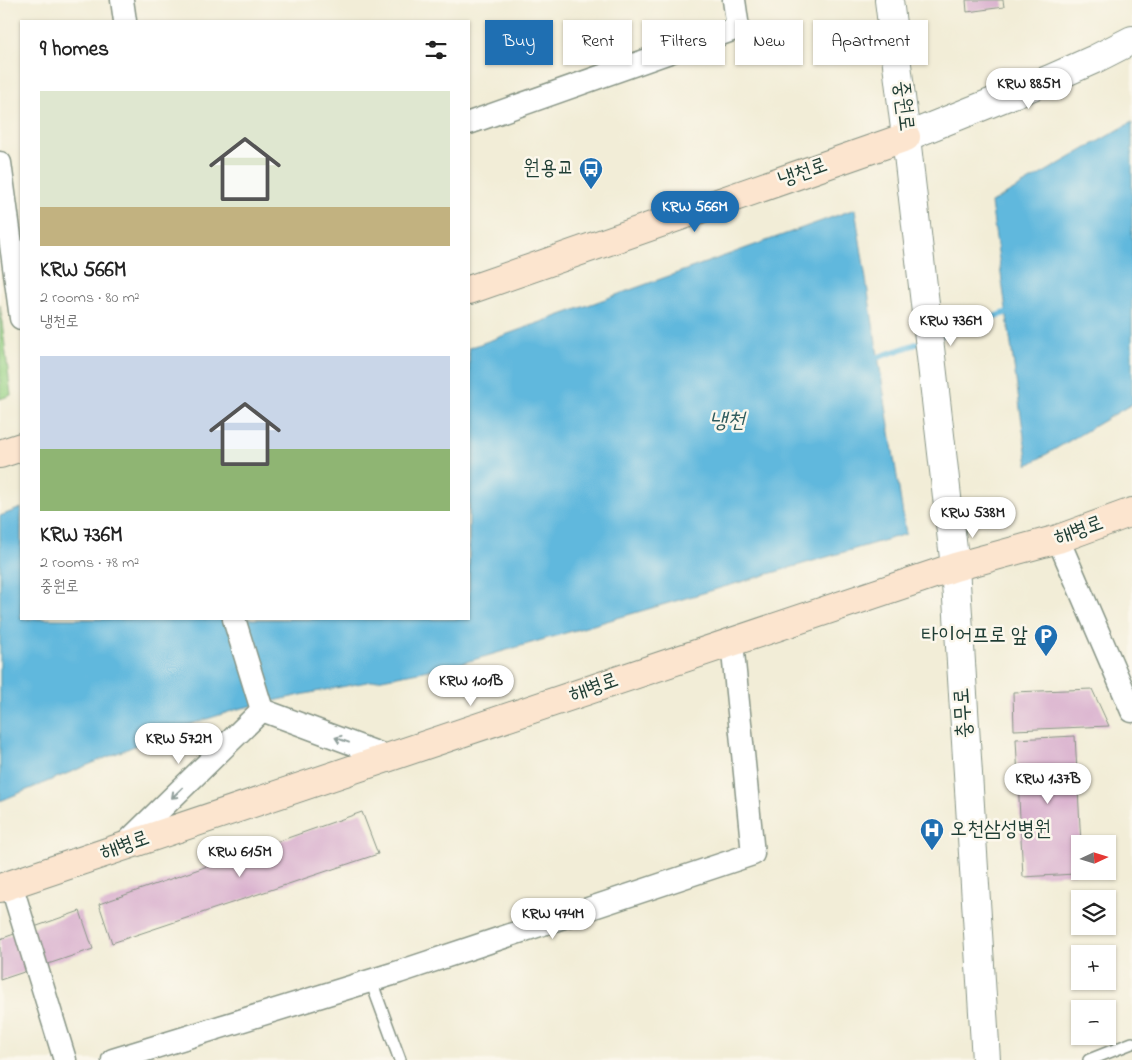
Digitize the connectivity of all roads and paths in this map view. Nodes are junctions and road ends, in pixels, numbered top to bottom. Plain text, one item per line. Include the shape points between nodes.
1 (122, 0) edge
2 (734, 0) edge
3 (889, 0) edge
4 (125, 20) edge
5 (1132, 40) edge
6 (470, 123) edge
7 (906, 136) junction
8 (0, 163) edge
9 (2, 196) edge
10 (470, 290) edge
11 (20, 312) edge
12 (20, 447) edge
13 (0, 454) edge
14 (1132, 512) edge
15 (949, 516) joint
16 (1058, 539) junction
17 (955, 567) junction
18 (234, 620) edge
19 (732, 642) junction
20 (261, 708) junction
21 (1132, 711) edge
22 (388, 757) junction
23 (122, 847) junction
24 (5, 886) edge
25 (371, 981) junction
26 (1132, 1043) edge
27 (66, 1060) edge
28 (113, 1060) edge
29 (400, 1060) edge
30 (986, 1060) edge
31 (1089, 1060) edge

1 - 4 street
2 - 6 street via 738,28
3 - 7 street, 중원로
5 - 7 street, 냉천로 via 1050,79
7 - 10 main road, 냉천로
7 - 15 street, 중원로
8 - 9 street
9 - 11 street
12 - 13 main road
14 - 16 main road, 해병로
15 - 17 street, 충무로
16 - 17 main road, 해병로
16 - 21 street
17 - 19 main road, 해병로
17 - 30 street, 충무로
18 - 20 street
19 - 22 main road, 해병로
19 - 25 street via 754,854
22 -> 20 street
20 -> 23 street
22 - 23 main road, 해병로
23 - 24 main road, 해병로
24 - 27 street
25 - 28 street
25 - 29 lane
26 - 31 lane

